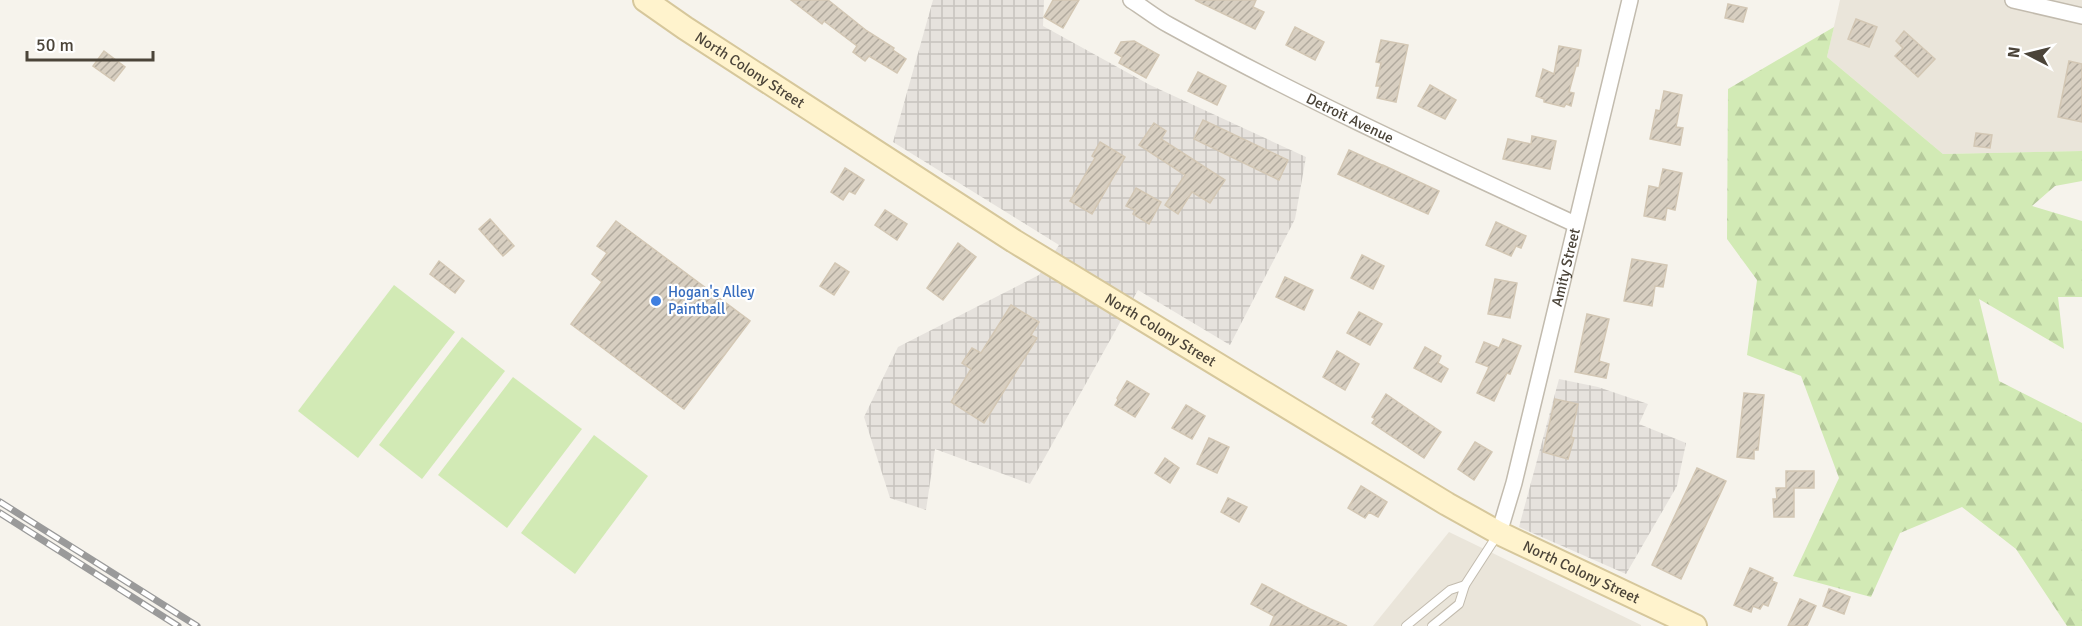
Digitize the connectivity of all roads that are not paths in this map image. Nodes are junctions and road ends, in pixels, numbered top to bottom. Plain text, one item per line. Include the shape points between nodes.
1 (645, 0) edge
2 (1131, 0) edge
3 (1630, 0) edge
4 (2013, 0) edge
5 (2082, 16) edge
6 (1575, 224) junction
7 (1499, 533) junction
8 (1465, 585) junction
9 (1406, 626) edge
10 (1432, 626) edge
11 (1695, 626) edge

1 - 7 main road, North Colony Street via 1014,241
2 - 6 street, Detroit Avenue via 1222,53 1446,165
3 - 6 street, Amity Street
4 - 5 street
6 - 7 street, Amity Street
7 - 8 lane
7 - 11 main road, North Colony Street
8 - 9 lane via 1450,590
8 - 10 lane via 1459,604

